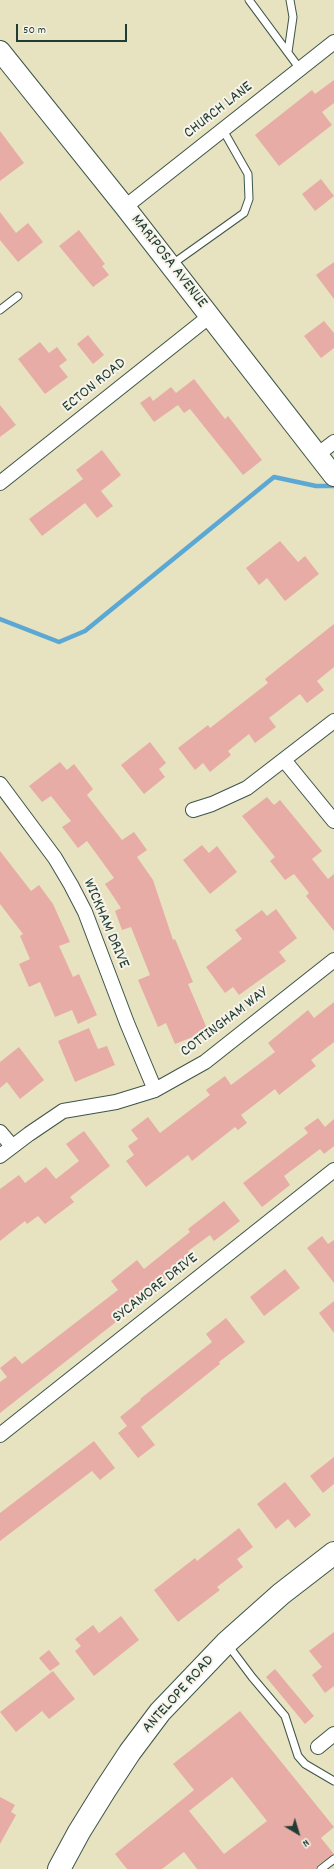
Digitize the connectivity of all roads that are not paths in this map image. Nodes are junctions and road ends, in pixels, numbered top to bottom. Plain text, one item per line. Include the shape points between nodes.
1 (249, 0) edge
2 (290, 0) edge
3 (334, 42) edge
4 (0, 51) edge
5 (288, 52) junction
6 (300, 69) junction
7 (223, 130) junction
8 (125, 206) junction
9 (171, 266) junction
10 (18, 296) dead end
11 (0, 310) edge
12 (210, 316) junction
13 (334, 442) edge
14 (326, 466) edge
15 (0, 483) edge
16 (334, 721) edge
17 (284, 760) junction
18 (0, 784) edge
19 (193, 810) dead end
20 (334, 821) edge
21 (334, 960) edge
22 (156, 1090) junction
23 (0, 1132) edge
24 (12, 1146) junction
25 (0, 1156) edge
26 (334, 1170) edge
27 (0, 1435) edge
28 (334, 1553) edge
29 (226, 1643) junction
30 (334, 1734) edge
31 (318, 1747) dead end
32 (334, 1781) edge
33 (334, 1859) edge
34 (60, 1869) edge
35 (321, 1869) edge

1 - 5 lane
2 - 5 lane via 293,17
3 - 6 street, CHURCH LANE
4 - 8 street, MARIPOSA AVENUE
5 - 6 lane
6 - 7 street, CHURCH LANE
7 - 8 street, CHURCH LANE
7 - 9 lane via 248,174 249,199 244,213
8 - 9 street, MARIPOSA AVENUE
9 - 12 street, MARIPOSA AVENUE
10 - 11 lane
12 - 14 street, MARIPOSA AVENUE
12 - 15 street, ECTON ROAD
13 - 14 street
16 - 17 street
17 - 19 street via 247,788
17 - 20 street
18 - 22 street, WICKHAM DRIVE via 55,858 85,912 127,1023
21 - 22 street, COTTINGHAM WAY via 205,1062
22 - 24 street, COTTINGHAM WAY via 116,1102 63,1112
23 - 24 street
24 - 25 street, COTTINGHAM WAY
26 - 27 street, SYCAMORE DRIVE
28 - 29 main road, ANTELOPE ROAD via 281,1594
29 - 32 lane via 286,1716 298,1756 305,1764
29 - 34 main road, ANTELOPE ROAD via 160,1712 130,1752 79,1832
30 - 31 street
33 - 35 lane

